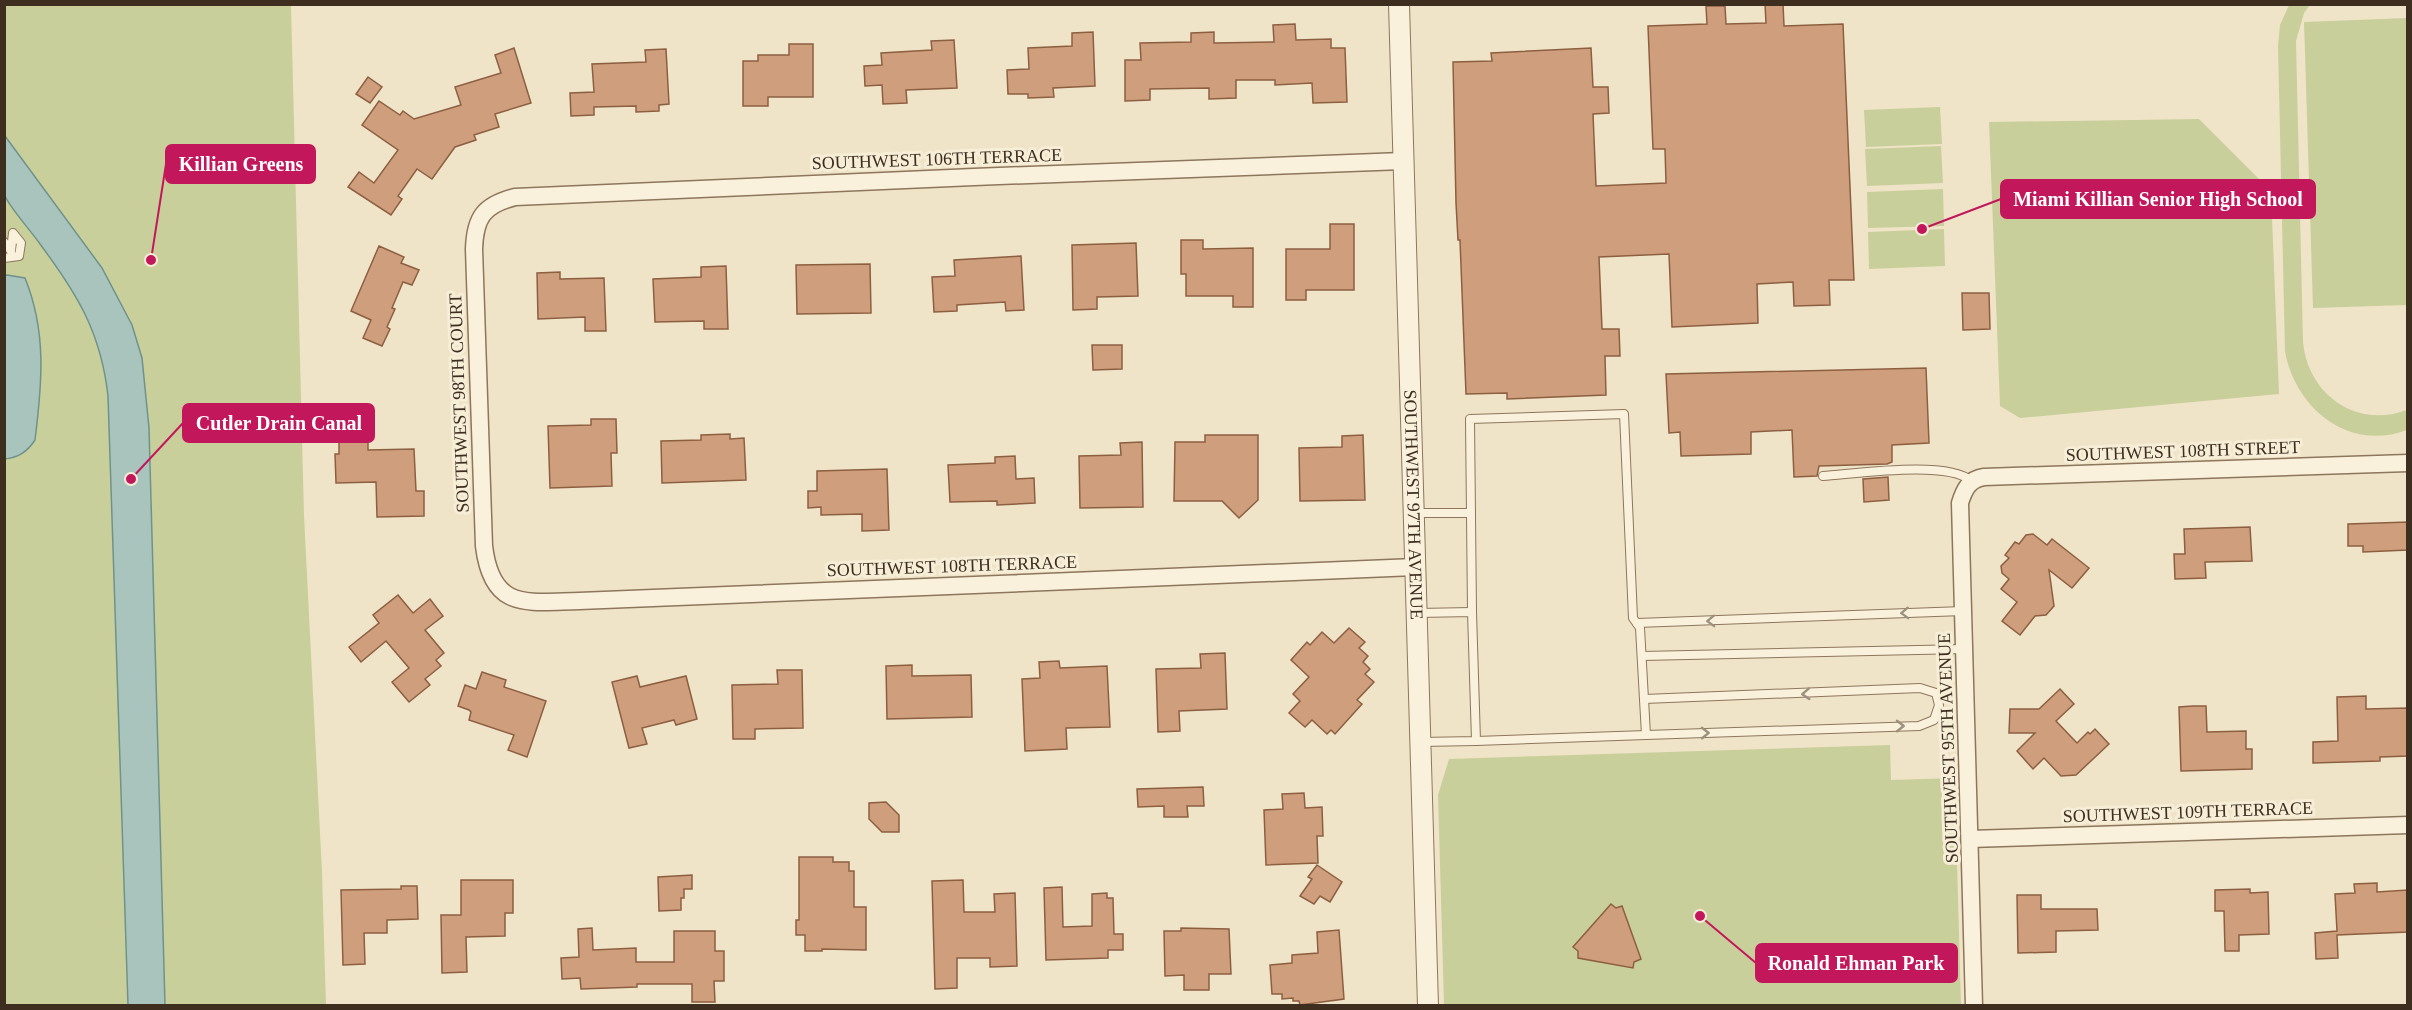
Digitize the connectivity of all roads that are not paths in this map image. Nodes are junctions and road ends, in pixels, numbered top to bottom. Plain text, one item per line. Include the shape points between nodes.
1 (1399, 4) edge
2 (1403, 161) junction
3 (480, 218) joint
4 (4, 242) edge
5 (4, 258) edge
6 (2408, 463) edge
7 (1824, 476) dead end
8 (1968, 485) junction
9 (1413, 513) junction
10 (1471, 513) junction
11 (1415, 567) junction
12 (495, 585) joint
13 (1964, 611) junction
14 (1472, 612) junction
15 (1416, 613) junction
16 (1637, 623) junction
17 (1965, 649) junction
18 (1642, 656) junction
19 (1644, 699) junction
20 (1646, 735) junction
21 (1476, 741) junction
22 (1420, 742) junction
23 (2408, 825) edge
24 (1970, 839) junction
25 (1428, 1005) edge
26 (1974, 1005) edge

1 - 2 street, SOUTHWEST 97TH AVENUE
2 - 3 street, SOUTHWEST 106TH TERRACE via 556,194 505,200 489,207
2 - 9 street, SOUTHWEST 97TH AVENUE
3 - 12 street, SOUTHWEST 98TH COURT via 474,249 484,546
4 - 5 lane via 11,251 13,233 21,243 20,256
6 - 8 street, SOUTHWEST 108TH STREET via 1984,477
7 - 8 lane via 1934,470 1960,475
8 - 13 street, SOUTHWEST 95TH AVENUE via 1960,503
9 - 10 lane
9 - 11 street, SOUTHWEST 97TH AVENUE
10 - 14 lane
10 - 16 lane via 1470,419 1624,414 1633,618
11 - 12 street, SOUTHWEST 108TH TERRACE via 539,602 514,598
11 - 15 street, SOUTHWEST 97TH AVENUE
13 -> 16 lane
13 - 17 street, SOUTHWEST 95TH AVENUE
14 - 15 lane
14 - 21 lane
15 - 22 street, SOUTHWEST 97TH AVENUE
16 - 18 lane
17 - 18 lane
17 - 24 street, SOUTHWEST 95TH AVENUE
18 - 19 lane
19 - 20 lane
20 -> 19 lane via 1919,726 1934,720 1939,705 1936,693 1920,688
20 - 21 lane
21 - 22 lane
22 - 25 street, SOUTHWEST 97TH AVENUE
23 - 24 street, SOUTHWEST 109TH TERRACE
24 - 26 street, SOUTHWEST 95TH AVENUE

